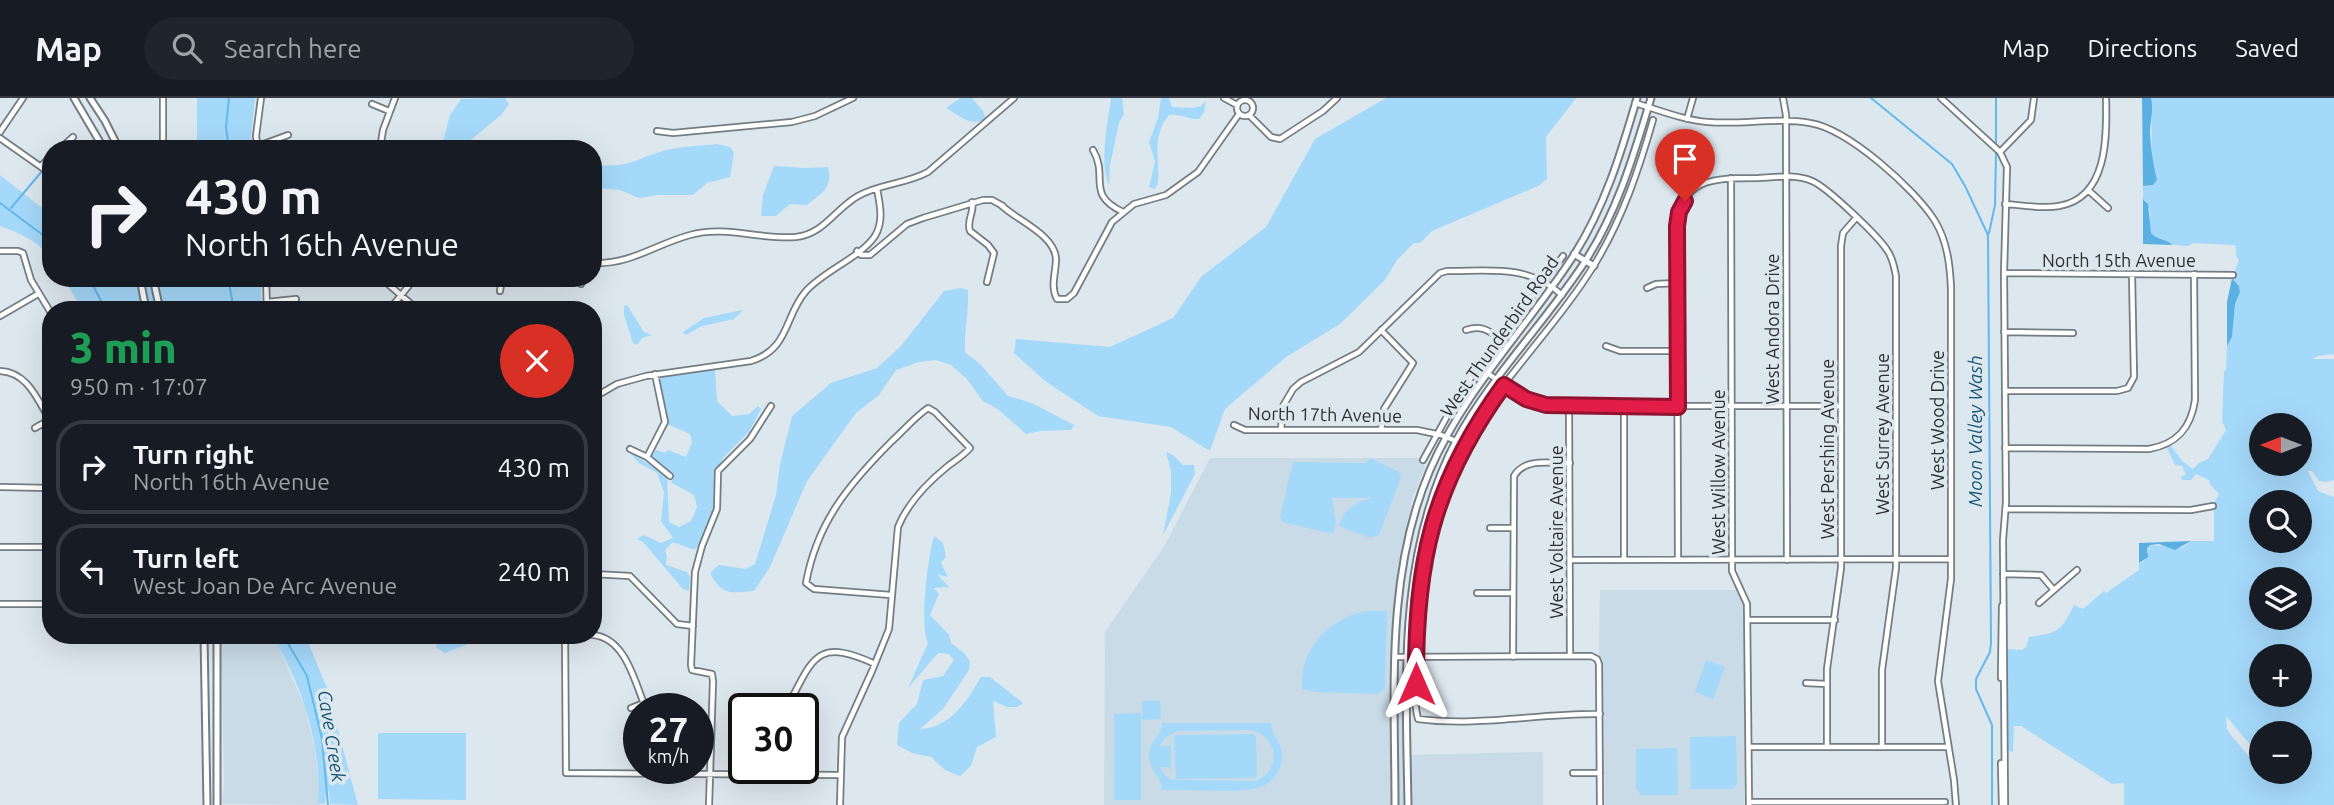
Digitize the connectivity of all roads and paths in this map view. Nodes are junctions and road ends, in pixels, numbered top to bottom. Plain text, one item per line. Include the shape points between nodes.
1 (23, 98) edge
2 (74, 98) edge
3 (90, 98) edge
4 (163, 98) edge
5 (261, 98) edge
6 (395, 98) edge
7 (853, 98) edge
8 (1014, 98) edge
9 (1224, 98) edge
10 (1336, 98) edge
11 (1651, 98) edge
12 (1693, 98) edge
13 (1783, 98) edge
14 (2034, 98) edge
15 (2106, 98) edge
16 (1945, 99) edge
17 (1636, 101) edge
18 (372, 104) dead end
19 (1237, 105) junction
20 (1648, 107) junction
21 (390, 111) junction
22 (1239, 114) junction
23 (1249, 115) junction
24 (1687, 119) junction
25 (1653, 120) dead end
26 (1786, 122) junction
27 (657, 131) dead end
28 (0, 132) edge
29 (1641, 132) junction
30 (288, 135) dead end
31 (1649, 135) junction
32 (73, 137) dead end
33 (0, 138) edge
34 (70, 140) edge
35 (100, 140) edge
36 (114, 140) edge
37 (163, 140) edge
38 (257, 140) edge
39 (276, 140) edge
40 (381, 140) edge
41 (1093, 150) dead end
42 (1999, 152) junction
43 (41, 166) edge
44 (1786, 177) junction
45 (1731, 178) junction
46 (877, 189) junction
47 (2088, 190) junction
48 (972, 202) junction
49 (2005, 204) junction
50 (2108, 208) dead end
51 (1123, 212) junction
52 (1856, 218) junction
53 (0, 251) edge
54 (857, 251) junction
55 (1574, 254) junction
56 (1563, 256) dead end
57 (1586, 261) junction
58 (602, 262) edge
59 (1594, 266) junction
60 (2004, 273) junction
61 (2132, 274) junction
62 (2194, 274) junction
63 (2233, 275) dead end
64 (987, 282) dead end
65 (1546, 282) junction
66 (1677, 283) junction
67 (1552, 286) junction
68 (392, 287) edge
69 (408, 287) edge
70 (500, 287) edge
71 (1647, 288) dead end
72 (500, 290) dead end
73 (38, 293) junction
74 (1562, 295) junction
75 (402, 296) junction
76 (296, 299) dead end
77 (43, 301) edge
78 (277, 301) edge
79 (397, 301) edge
80 (408, 301) edge
81 (0, 316) edge
82 (1381, 330) junction
83 (1466, 330) dead end
84 (2004, 332) junction
85 (2073, 332) dead end
86 (1500, 339) junction
87 (1606, 346) dead end
88 (1677, 351) junction
89 (0, 371) edge
90 (1486, 372) junction
91 (655, 374) junction
92 (1497, 380) junction
93 (1504, 385) junction
94 (2005, 391) junction
95 (602, 393) edge
96 (771, 406) dead end
97 (1841, 406) junction
98 (1570, 407) junction
99 (1624, 407) junction
100 (1678, 407) junction
101 (1732, 407) junction
102 (1786, 407) junction
103 (42, 409) edge
104 (42, 425) edge
105 (1234, 425) dead end
106 (35, 428) dead end
107 (1281, 430) junction
108 (1381, 430) junction
109 (1436, 434) junction
110 (1446, 437) junction
111 (1456, 442) junction
112 (2006, 448) junction
113 (630, 449) dead end
114 (647, 457) junction
115 (1423, 460) dead end
116 (1570, 463) junction
117 (670, 476) dead end
118 (0, 488) edge
119 (42, 488) edge
120 (2213, 506) dead end
121 (2006, 509) junction
122 (1490, 528) dead end
123 (1512, 528) junction
124 (0, 547) edge
125 (42, 547) edge
126 (1951, 559) junction
127 (1678, 560) junction
128 (1732, 560) junction
129 (1787, 560) junction
130 (1841, 560) junction
131 (1896, 560) junction
132 (1570, 561) junction
133 (1624, 561) junction
134 (2077, 570) dead end
135 (602, 574) edge
136 (2003, 574) junction
137 (2053, 589) junction
138 (1477, 593) dead end
139 (1512, 593) junction
140 (891, 595) junction
141 (2039, 603) dead end
142 (0, 604) edge
143 (42, 604) edge
144 (1748, 620) junction
145 (1835, 620) junction
146 (693, 626) junction
147 (602, 637) edge
148 (204, 644) edge
149 (217, 644) edge
150 (565, 644) edge
151 (1570, 656) junction
152 (1396, 657) junction
153 (1407, 657) junction
154 (1416, 657) junction
155 (1513, 657) junction
156 (875, 664) junction
157 (1806, 683) dead end
158 (1827, 684) junction
159 (640, 693) edge
160 (713, 693) edge
161 (794, 693) edge
162 (1600, 714) junction
163 (1396, 719) junction
164 (1408, 719) junction
165 (1749, 747) junction
166 (1828, 747) junction
167 (1882, 747) junction
168 (1948, 747) junction
169 (1573, 773) dead end
170 (1600, 773) junction
171 (623, 774) edge
172 (819, 775) edge
173 (840, 775) junction
174 (710, 784) edge
175 (1945, 802) dead end
176 (1749, 804) edge
177 (1890, 804) edge
178 (207, 805) edge
179 (218, 805) edge
180 (709, 805) edge
181 (840, 805) edge
182 (1395, 805) edge
183 (1408, 805) edge
184 (1600, 805) edge
185 (1956, 805) edge
186 (2003, 805) edge

1 - 28 street
2 - 35 main road
3 - 36 main road
4 - 37 street
5 - 38 street
6 - 21 street
7 - 27 street via 815,116 784,123
8 - 46 street via 928,172
9 - 19 street
10 - 23 street via 1280,139 1271,137
11 - 20 main road, West Thunderbird Road
12 - 24 street
13 - 26 street, West Andora Drive
14 - 42 street via 2031,120
15 - 47 street via 2100,169
16 - 42 street
17 - 20 street, West Wood Drive
17 - 55 main road, West Thunderbird Road via 1606,192
18 - 21 street
19 - 22 street
19 - 23 street via 1243,100 1251,103
20 - 24 street, West Wood Drive
20 - 29 main road, West Thunderbird Road
21 - 40 street
22 - 23 street
22 - 51 street via 1189,180
24 - 26 street, West Wood Drive
25 - 31 street, West Thunderbird Road
26 - 44 street, West Andora Drive
26 - 126 street, West Wood Drive via 1822,125 1854,141 1927,209 1944,240 1951,288
29 - 31 street
29 - 57 main road, West Thunderbird Road via 1619,197
30 - 39 street
31 - 59 street, West Thunderbird Road via 1626,203
32 - 34 street
33 - 43 street
41 - 51 street via 1099,164 1101,196
42 - 49 street via 2007,167
44 - 45 street, West Surrey Avenue
44 - 52 street, West Surrey Avenue via 1817,183
44 - 102 street, West Andora Drive
45 - 66 street, West Surrey Avenue via 1703,183 1686,198 1678,219
45 - 101 street, West Willow Avenue
46 - 54 street via 880,223 872,240
46 - 58 street via 853,199 807,234 698,233 630,259
47 - 49 street via 2059,206
47 - 50 street
48 - 51 street via 992,200 1048,239 1056,259 1054,293 1063,300 1073,293 1112,222
48 - 54 street via 907,224 870,256
48 - 64 street via 970,231 994,253
49 - 60 street
52 - 97 street, West Pershing Avenue via 1841,240
52 - 131 street, West Surrey Avenue via 1888,251 1896,276
53 - 73 street via 23,253
54 - 91 street via 807,290 784,335 765,355
55 - 57 main road
55 - 67 main road, West Thunderbird Road
56 - 65 street, West Thunderbird Road
57 - 59 main road
57 - 74 main road, West Thunderbird Road
59 - 93 street, West Thunderbird Road
60 - 61 street, North 15th Avenue
60 - 84 street
61 - 62 street, North 15th Avenue
61 - 94 street via 2134,377 2128,388
62 - 63 street, North 15th Avenue
62 - 112 street via 2193,414 2180,435 2149,449
65 - 67 street
65 - 82 street via 1512,271 1447,271 1436,276
65 - 86 street, West Thunderbird Road
66 - 71 street
66 - 88 street
67 - 74 street
67 - 90 main road, West Thunderbird Road
68 - 75 street
69 - 75 street
70 - 72 street
73 - 77 street
73 - 81 street
74 - 92 main road, West Thunderbird Road
75 - 79 street
75 - 80 street
76 - 78 street
82 - 107 street via 1359,352 1293,389 1283,406
82 - 108 street via 1413,363 1381,415
83 - 86 street via 1483,328
84 - 85 street
84 - 94 street
86 - 109 street, West Thunderbird Road
87 - 88 street via 1620,351
88 - 100 street
89 - 103 street via 23,379
90 - 92 street
90 - 110 main road, West Thunderbird Road
91 - 95 street
91 - 114 street via 665,422
92 - 93 street
92 - 111 main road, West Thunderbird Road
93 - 98 street via 1533,402
93 - 154 street, West Thunderbird Road via 1464,447 1437,510 1420,582
94 - 112 street
96 - 146 street via 750,439 718,471 717,509 695,572
97 - 102 street
97 - 130 street, West Pershing Avenue
98 - 99 street
98 - 116 street, West Voltaire Avenue
99 - 100 street
99 - 133 street
100 - 101 street
100 - 127 street
101 - 102 street
101 - 128 street, West Willow Avenue
102 - 129 street, West Andora Drive
104 - 106 street
105 - 107 street, North 17th Avenue via 1245,430
107 - 108 street, North 17th Avenue
108 - 109 street, North 17th Avenue
109 - 110 street, North 17th Avenue
109 - 115 street, West Thunderbird Road
110 - 111 street, North 17th Avenue
110 - 152 main road, West Thunderbird Road via 1424,486 1407,542 1398,595
111 - 153 main road, West Thunderbird Road via 1425,518 1415,560
112 - 121 street
113 - 114 street
114 - 117 street
116 - 123 street via 1529,464 1517,471 1512,486
116 - 132 street, West Voltaire Avenue
118 - 119 street
120 - 121 street via 2191,510
121 - 136 street
122 - 123 street
123 - 139 street
124 - 125 street
126 - 131 street
126 - 168 street, West Wood Drive via 1938,675
127 - 128 street
127 - 133 street
128 - 129 street
128 - 144 street, West Willow Avenue via 1733,574 1748,604
129 - 130 street
130 - 131 street
130 - 145 street, West Pershing Avenue
131 - 167 street, West Surrey Avenue via 1882,670
132 - 133 street
132 - 151 street, West Voltaire Avenue
134 - 137 street
135 - 146 street via 630,576 677,624
136 - 137 street via 2042,575
136 - 186 street
137 - 141 street
138 - 139 street
139 - 155 street
140 - 140 street via 902,517 929,483 970,448 929,408 868,465 837,502 819,535 806,583 814,589
140 - 156 street via 889,629
142 - 143 street
144 - 145 street
144 - 165 street, West Willow Avenue
145 - 158 street, West Pershing Avenue
146 - 160 street via 692,670 712,674
147 - 159 street via 621,651
148 - 178 main road
149 - 179 main road
150 - 171 street via 566,773
151 - 155 street
151 - 162 street via 1593,656 1599,661
152 - 153 street
152 - 163 main road, West Thunderbird Road
153 - 154 street
153 - 164 main road, West Thunderbird Road
154 - 155 street
154 - 162 street, West Thunderbird Road via 1418,719 1511,720
156 - 161 street via 848,653 825,653 813,658
156 - 173 street via 842,737
157 - 158 street
158 - 166 street, West Pershing Avenue
162 - 170 street
163 - 164 main road
163 - 182 main road, West Thunderbird Road
164 - 183 main road, West Thunderbird Road
165 - 166 street
165 - 176 street, West Willow Avenue
166 - 167 street
167 - 168 street
168 - 185 street, West Wood Drive
169 - 170 street
170 - 184 street
172 - 173 street
173 - 181 street
174 - 180 street
175 - 177 street
176 - 177 street

